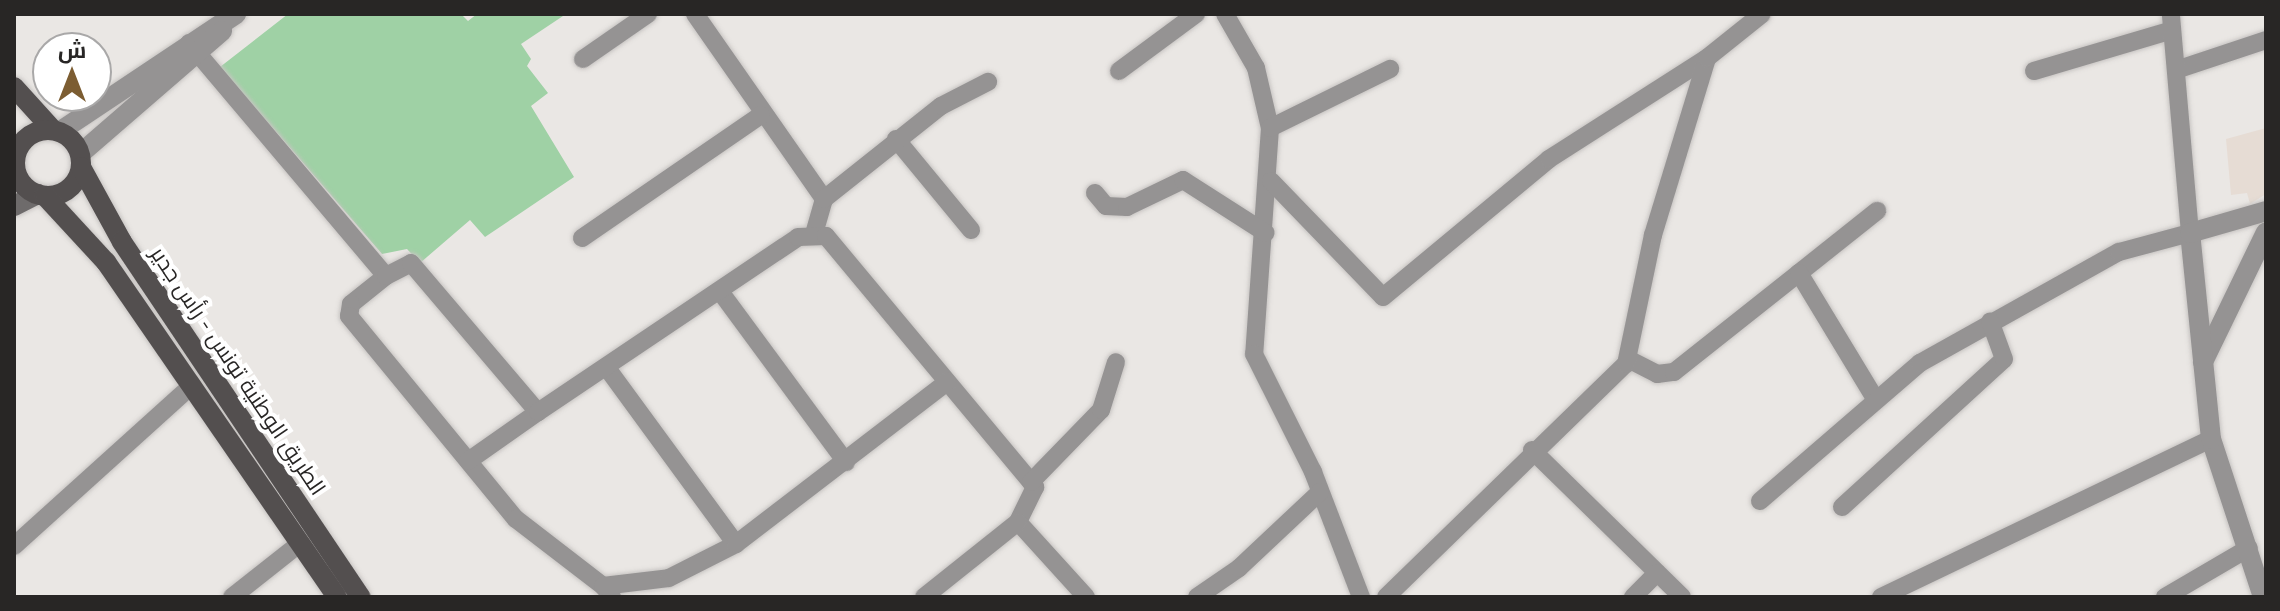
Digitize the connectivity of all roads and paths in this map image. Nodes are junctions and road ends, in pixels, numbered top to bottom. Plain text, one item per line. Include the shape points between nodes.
1 (237, 14) edge
2 (648, 14) edge
3 (695, 14) edge
4 (1196, 14) edge
5 (1225, 14) edge
6 (1762, 14) edge
7 (2171, 22) edge
8 (2266, 40) edge
9 (193, 50) junction
10 (1707, 58) junction
11 (583, 59) dead end
12 (1390, 69) dead end
13 (2176, 70) junction
14 (1119, 71) dead end
15 (2034, 71) dead end
16 (988, 82) dead end
17 (14, 87) edge
18 (761, 115) junction
19 (1270, 128) junction
20 (56, 131) junction
21 (896, 139) junction
22 (15, 157) edge
23 (80, 161) junction
24 (1271, 181) junction
25 (1095, 193) dead end
26 (41, 195) junction
27 (824, 199) junction
28 (14, 206) edge
29 (1877, 211) dead end
30 (2266, 211) edge
31 (971, 230) dead end
32 (2266, 232) edge
33 (814, 233) junction
34 (1266, 233) junction
35 (2190, 233) junction
36 (582, 238) dead end
37 (1799, 273) junction
38 (386, 276) junction
39 (722, 294) junction
40 (1990, 321) junction
41 (1628, 359) junction
42 (1116, 362) dead end
43 (2203, 362) junction
44 (607, 368) junction
45 (947, 382) junction
46 (192, 385) junction
47 (1874, 397) junction
48 (538, 412) junction
49 (2211, 439) junction
50 (1532, 450) junction
51 (468, 461) junction
52 (846, 462) junction
53 (1031, 482) junction
54 (1320, 492) junction
55 (1760, 501) dead end
56 (1842, 507) dead end
57 (1018, 522) junction
58 (299, 544) junction
59 (736, 544) junction
60 (14, 546) edge
61 (2249, 548) junction
62 (1657, 573) junction
63 (607, 591) edge
64 (232, 597) edge
65 (337, 597) edge
66 (361, 597) edge
67 (924, 597) edge
68 (1086, 597) edge
69 (1197, 597) edge
70 (1361, 597) edge
71 (1386, 597) edge
72 (1633, 597) edge
73 (1682, 597) edge
74 (1881, 597) edge
75 (2165, 597) edge
76 (2263, 597) edge

1 - 9 street
2 - 11 street
3 - 18 street
4 - 14 street
5 - 19 street via 1261,80
6 - 10 street
7 - 13 street
7 - 15 street
8 - 13 street
9 - 20 street
9 - 23 street
9 - 38 street
10 - 24 street via 1549,159 1383,297
10 - 41 street via 1653,235
12 - 19 street
13 - 35 street
16 - 21 street
17 - 20 main road
18 - 27 street
18 - 36 street
19 - 24 street
20 - 22 main road via 26,138
20 - 23 main road
21 - 27 street
21 - 31 street
22 - 26 main road via 19,179
23 - 26 main road via 72,186
23 - 66 main road, الطريق الوطنية تونس - رأس جدير via 122,242
24 - 34 street
25 - 34 street via 1106,206 1127,207 1183,180
26 - 28 main road
26 - 46 main road, الطريق الوطنية تونس - رأس جدير via 106,262
27 - 33 street
29 - 37 street
30 - 35 street
32 - 43 street
33 - 39 street via 793,240
33 - 45 street via 831,240
34 - 54 street via 1254,354
35 - 40 street via 2119,252
35 - 43 street
37 - 41 street via 1674,372 1657,374
37 - 47 street
38 - 48 street via 411,263
38 - 51 street via 351,304 349,316
39 - 44 street
39 - 52 street
40 - 47 street
40 - 56 street via 2004,359
41 - 50 street
42 - 53 street via 1101,410
43 - 49 street
44 - 48 street
44 - 59 street
45 - 52 street
45 - 53 street
46 - 58 main road, الطريق الوطنية تونس - رأس جدير
46 - 60 street
47 - 55 street
48 - 51 street
49 - 61 street
49 - 74 street
50 - 62 street
50 - 71 street
51 - 63 street via 536,537
52 - 59 street
53 - 57 street via 1036,498
54 - 69 street via 1239,568
54 - 70 street
57 - 67 street
57 - 68 street
58 - 64 street
58 - 65 main road, الطريق الوطنية تونس - رأس جدير
59 - 63 street via 669,578
61 - 75 street
61 - 76 street
62 - 72 street
62 - 73 street

